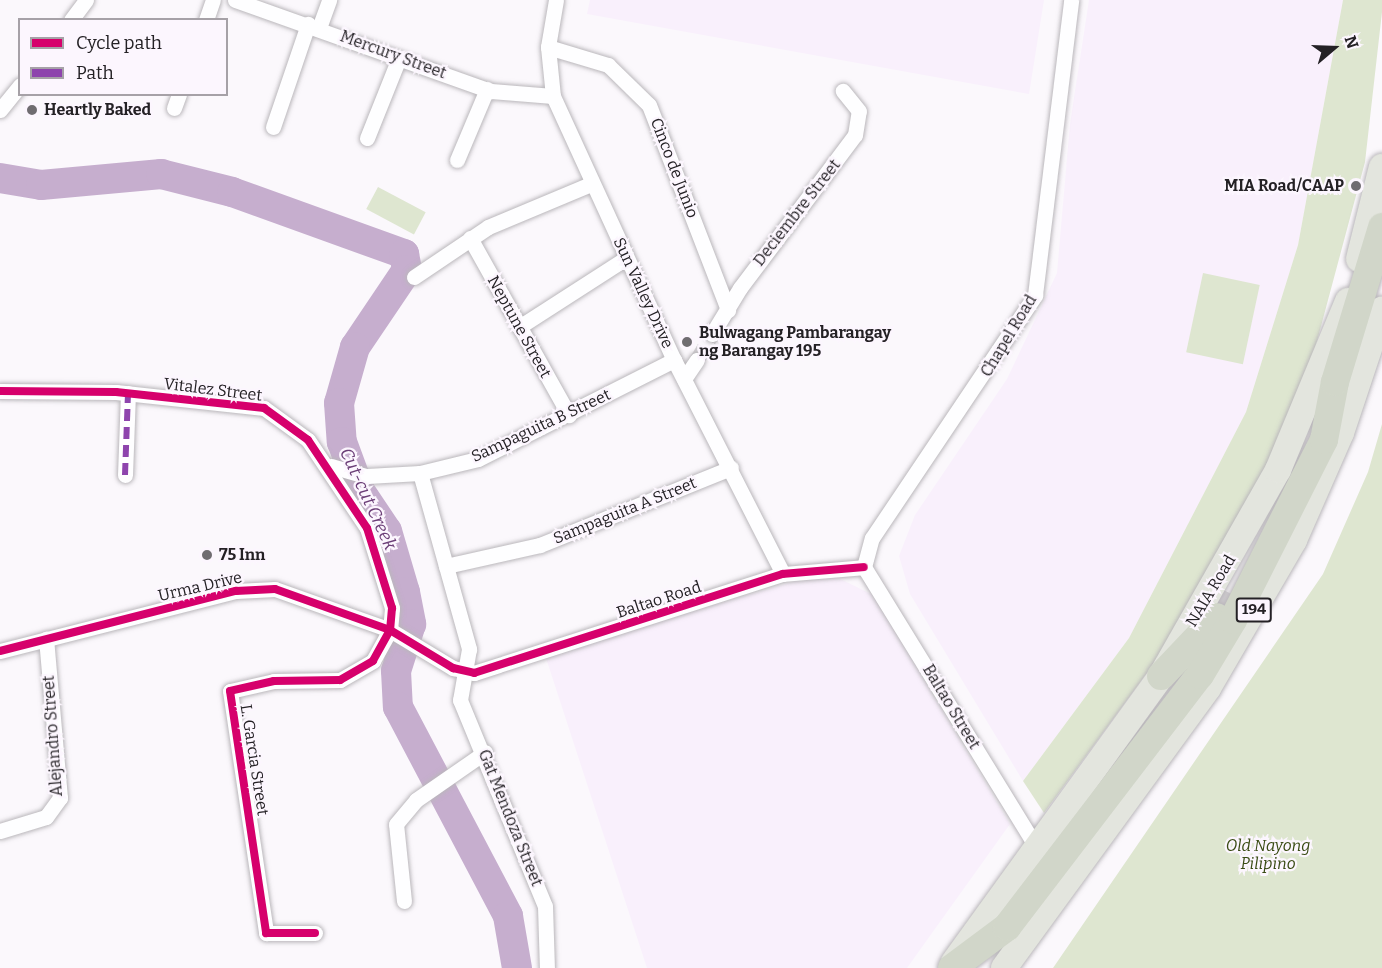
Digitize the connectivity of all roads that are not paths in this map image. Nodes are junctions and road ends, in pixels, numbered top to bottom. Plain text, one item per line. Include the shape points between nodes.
1 (86, 0) edge
2 (213, 0) edge
3 (235, 0) edge
4 (329, 0) edge
5 (556, 0) edge
6 (1071, 0) edge
7 (72, 18) edge
8 (207, 18) edge
9 (314, 26) junction
10 (548, 47) junction
11 (399, 58) junction
12 (18, 88) edge
13 (487, 89) junction
14 (843, 91) dead end
15 (553, 96) junction
16 (0, 110) edge
17 (273, 128) dead end
18 (367, 138) dead end
19 (458, 160) dead end
20 (1382, 167) edge
21 (591, 184) junction
22 (1382, 227) edge
23 (470, 238) junction
24 (626, 258) junction
25 (414, 277) dead end
26 (728, 310) junction
27 (1382, 310) edge
28 (519, 327) junction
29 (712, 334) tunnel mouth
30 (674, 360) junction
31 (697, 360) tunnel mouth
32 (684, 379) junction
33 (1335, 382) junction
34 (0, 391) edge
35 (128, 393) junction
36 (569, 415) junction
37 (331, 466) junction
38 (731, 468) junction
39 (420, 472) junction
40 (125, 475) dead end
41 (446, 566) junction
42 (864, 567) junction
43 (783, 574) junction
44 (396, 634) junction
45 (46, 639) junction
46 (0, 651) edge
47 (465, 673) junction
48 (1161, 676) junction
49 (485, 752) junction
50 (0, 831) edge
51 (1037, 848) junction
52 (404, 901) dead end
53 (315, 933) dead end
54 (547, 968) edge
55 (951, 968) edge
56 (1004, 968) edge

1 - 7 street
2 - 8 street
3 - 9 street, Mercury Street
4 - 9 street
5 - 10 street, Sun Valley Drive
6 - 42 street, Chapel Road via 1035,295 983,380 884,519
9 - 11 street, Mercury Street
9 - 17 street
10 - 15 street, Sun Valley Drive
10 - 26 street, Cinco de Junio via 608,65 649,105
11 - 13 street, Mercury Street
11 - 18 street
12 - 16 street
13 - 15 street, Mercury Street
13 - 19 street
14 - 26 street, Deciembre Street via 859,111 855,135
15 - 21 street, Sun Valley Drive
20 - 48 main road, NAIA Road / 194 via 1348,301 1278,470
21 - 23 street
21 - 24 street, Sun Valley Drive
22 - 33 highway
23 - 25 street
23 - 28 street, Neptune Street
24 - 28 street
24 - 30 street, Sun Valley Drive
26 - 29 street, Deciembre Street
27 - 56 main road, 194 via 1341,433 1294,540 1208,688
28 - 36 street, Neptune Street
30 - 32 street, Sun Valley Drive
30 - 36 street, Sampaguita B Street
31 - 32 street
32 - 38 street, Sun Valley Drive
33 - 48 highway via 1223,605
33 - 55 highway via 1324,440 1200,675 1007,927
34 - 35 street, Vitalez Street
35 - 37 street, Vitalez Street via 264,408 294,427
35 - 40 street
36 - 39 street, Sampaguita B Street via 478,459
37 - 39 street, Sampaguita B Street via 367,476
37 - 44 street, Vitalez Street via 373,542 392,597
38 - 41 street, Sampaguita A Street via 561,538
38 - 43 street, Sun Valley Drive
39 - 41 street
41 - 47 street via 468,649
42 - 43 street, Baltao Road
42 - 51 street, Baltao Street
43 - 47 street, Baltao Road
44 - 45 street, Urma Drive via 293,591 255,588
44 - 47 street, Urma Drive
44 - 53 street, L. Garcia Street via 359,674 230,691 266,933
45 - 46 street, Urma Drive
45 - 50 street, Alejandro Street via 60,798 46,817
47 - 49 street, Gat Mendoza Street via 460,700
48 - 51 main road, NAIA Road / 194
49 - 52 street via 440,782 396,824
49 - 54 street, Gat Mendoza Street via 545,906
51 - 55 main road, NAIA Road / 194

